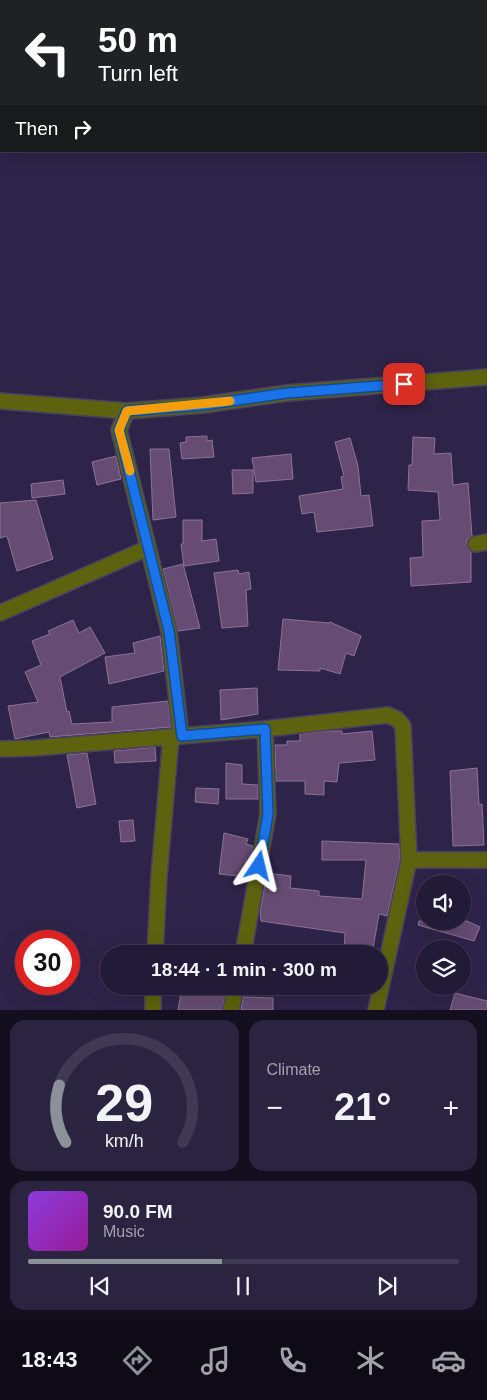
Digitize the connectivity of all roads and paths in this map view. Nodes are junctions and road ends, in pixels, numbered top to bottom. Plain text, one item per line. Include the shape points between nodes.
1 (487, 377) edge
2 (0, 401) edge
3 (127, 411) junction
4 (148, 548) junction
5 (0, 613) edge
6 (265, 729) junction
7 (176, 736) junction
8 (0, 748) edge
9 (410, 860) junction
10 (487, 860) edge
11 (155, 945) edge
12 (245, 945) edge
13 (153, 995) edge
14 (234, 995) edge
15 (153, 1010) edge
16 (231, 1010) edge
17 (376, 1010) edge

1 - 3 street via 287,393 203,405
2 - 3 street
3 - 4 street via 119,430
4 - 5 street
4 - 7 street via 169,631
6 - 7 street
6 - 9 street via 388,715 397,719 403,726
6 - 12 street via 268,814
7 - 8 street
7 - 11 street via 159,876
9 - 10 street
9 - 17 street
13 - 15 street
14 - 16 street

